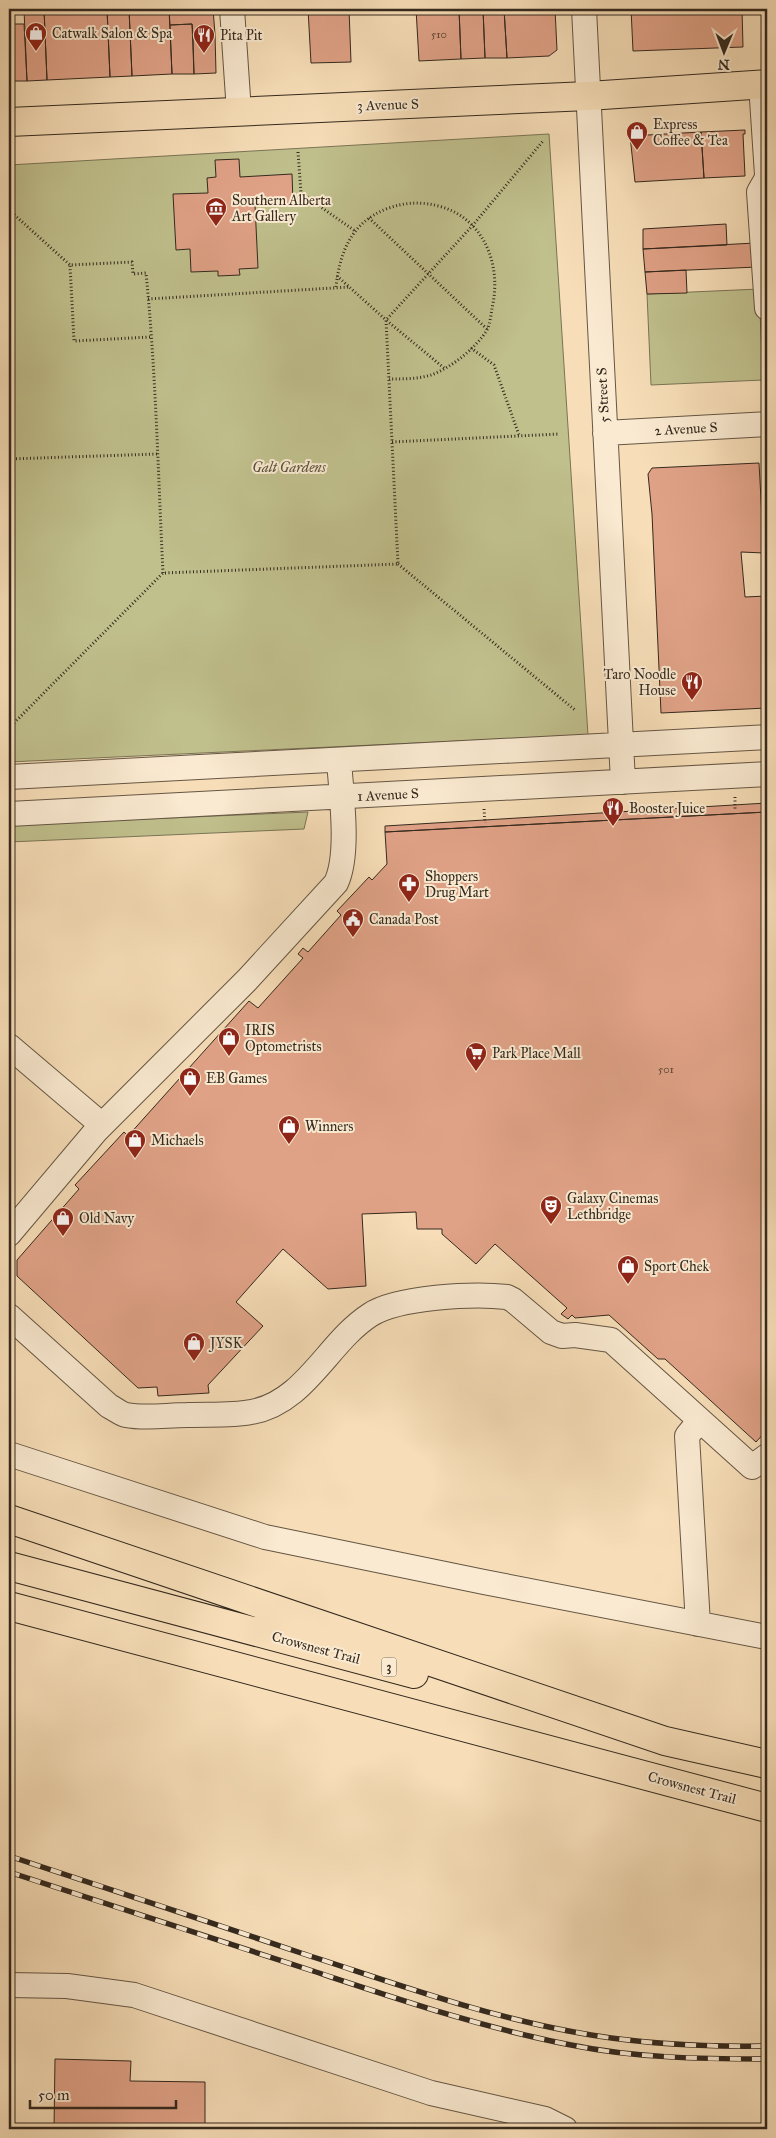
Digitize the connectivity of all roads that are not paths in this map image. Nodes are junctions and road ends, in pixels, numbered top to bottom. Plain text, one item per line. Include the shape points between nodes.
1 (232, 9) edge
2 (584, 9) edge
3 (764, 84) edge
4 (588, 96) junction
5 (239, 112) junction
6 (9, 122) edge
7 (767, 176) edge
8 (767, 308) edge
9 (767, 424) edge
10 (605, 433) junction
11 (767, 737) edge
12 (621, 746) junction
13 (339, 760) junction
14 (767, 774) edge
15 (9, 777) edge
16 (623, 782) junction
17 (341, 797) junction
18 (9, 814) edge
19 (9, 1046) edge
20 (102, 1125) junction
21 (9, 1234) edge
22 (9, 1316) edge
23 (700, 1420) junction
24 (9, 1454) edge
25 (767, 1456) edge
26 (9, 1519) edge
27 (9, 1566) edge
28 (9, 1606) edge
29 (698, 1624) junction
30 (9, 1625) edge
31 (767, 1637) edge
32 (436, 1719) junction
33 (665, 1741) junction
34 (767, 1764) edge
35 (767, 1772) edge
36 (767, 1808) edge
37 (9, 1985) edge
38 (565, 2129) edge

1 - 5 street
2 - 4 street, 5 Street S
3 - 4 main road, 3 Avenue S
3 - 7 street
4 - 5 main road, 3 Avenue S
4 - 10 street, 5 Street S
5 - 6 main road, 3 Avenue S
7 - 8 street via 759,192
9 - 10 street, 2 Avenue S
10 - 12 street, 5 Street S
11 - 12 street
12 - 13 street
12 - 16 street, 5 Street S
13 - 15 street
13 - 17 street
14 - 16 street, 1 Avenue S
16 - 17 street, 1 Avenue S
17 - 18 street, 1 Avenue S
17 - 20 street via 342,867 336,883 247,980
19 - 20 street
20 - 21 street
22 - 23 street via 109,1406 125,1415 160,1416 252,1412 275,1404 296,1389 369,1315 394,1304 412,1300 507,1297 551,1332 562,1336 611,1340
23 - 25 street via 752,1467
23 - 29 street via 687,1436
24 - 29 street via 265,1536
26 - 33 main road
27 - 33 main road, Crowsnest Trail / 3
28 - 32 main road, Crowsnest Trail
29 - 31 street
30 - 32 main road
32 - 36 main road, Crowsnest Trail
33 - 34 main road
33 - 35 main road, Crowsnest Trail / 3
37 - 38 street via 67,1986 134,1995 431,2093 545,2119

